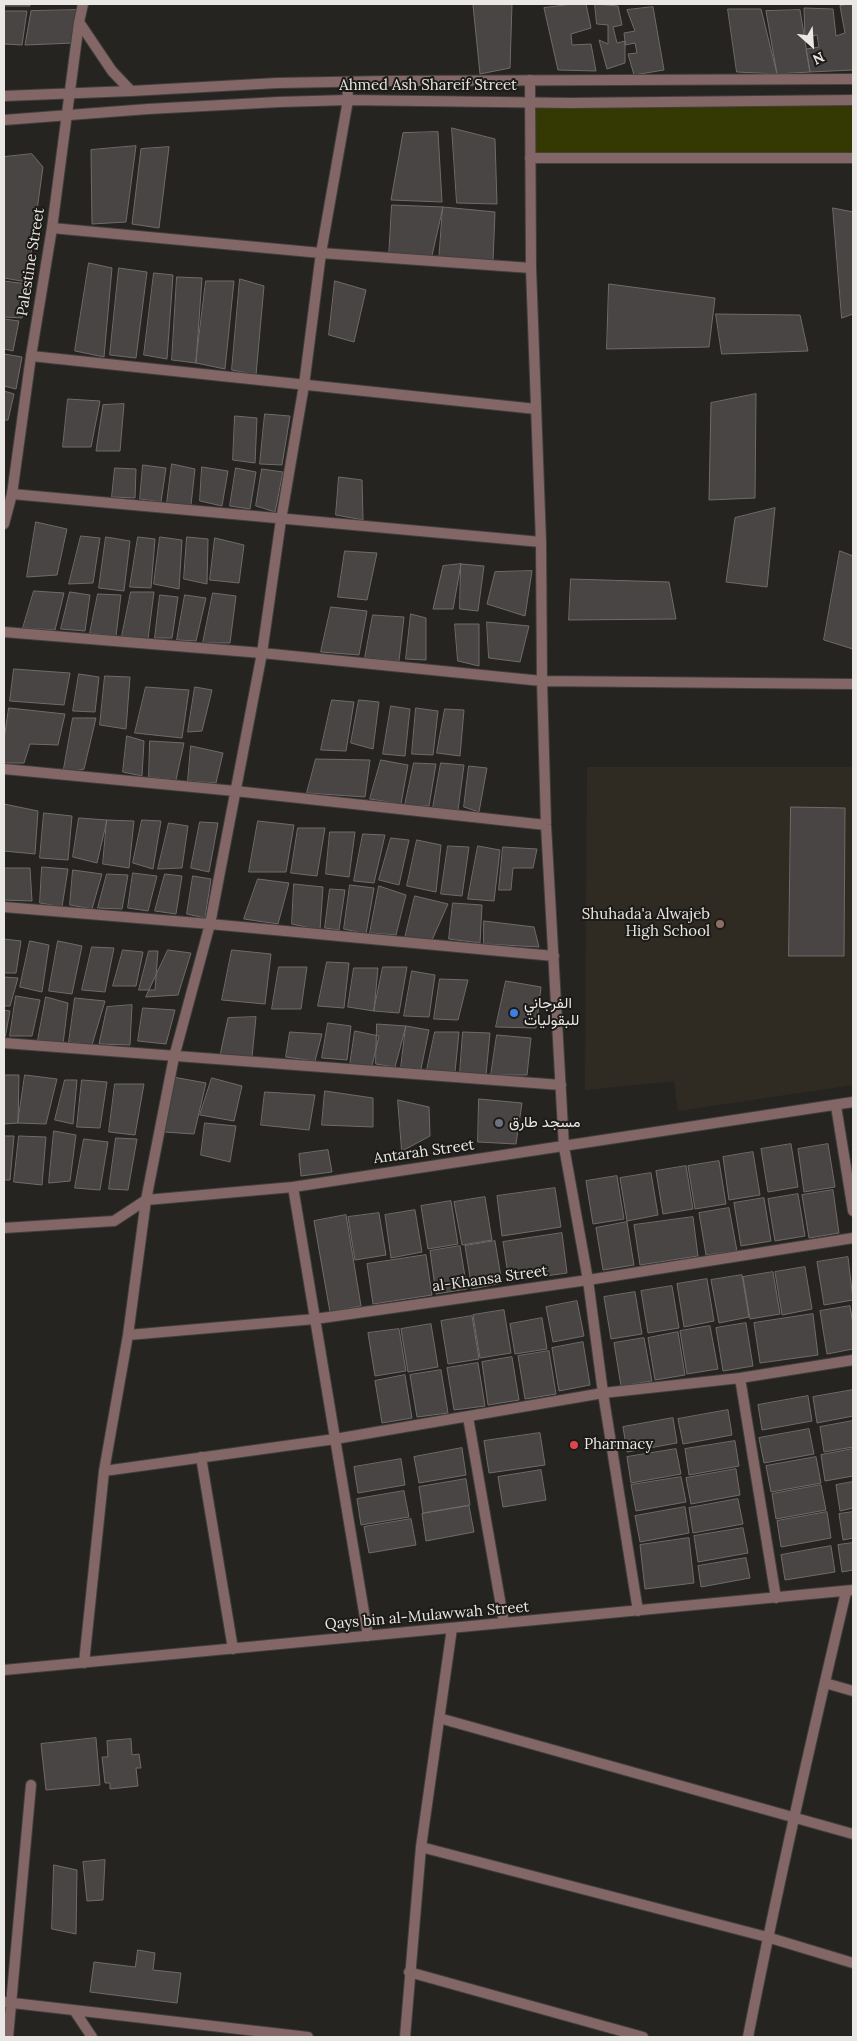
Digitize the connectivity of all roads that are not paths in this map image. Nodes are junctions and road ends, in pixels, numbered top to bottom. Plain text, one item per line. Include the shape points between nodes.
1 (83, 4) edge
2 (79, 22) junction
3 (853, 79) edge
4 (530, 80) junction
5 (347, 82) junction
6 (131, 92) junction
7 (71, 94) junction
8 (4, 96) edge
9 (348, 100) junction
10 (853, 100) edge
11 (530, 102) junction
12 (66, 114) junction
13 (4, 120) edge
14 (530, 158) junction
15 (853, 158) edge
16 (52, 228) junction
17 (320, 252) junction
18 (531, 268) junction
19 (31, 356) junction
20 (304, 385) junction
21 (536, 409) junction
22 (12, 494) junction
23 (281, 520) junction
24 (4, 524) edge
25 (541, 542) junction
26 (4, 632) edge
27 (262, 653) junction
28 (542, 681) junction
29 (853, 684) edge
30 (4, 768) edge
31 (235, 791) junction
32 (546, 825) junction
33 (4, 907) edge
34 (210, 924) junction
35 (554, 956) junction
36 (4, 1043) edge
37 (174, 1057) junction
38 (561, 1084) junction
39 (853, 1102) edge
40 (836, 1106) junction
41 (564, 1147) junction
42 (293, 1187) junction
43 (146, 1200) junction
44 (853, 1211) edge
45 (4, 1228) edge
46 (853, 1238) edge
47 (588, 1280) junction
48 (315, 1318) junction
49 (128, 1335) junction
50 (853, 1360) edge
51 (740, 1378) junction
52 (604, 1393) junction
53 (468, 1417) junction
54 (335, 1439) junction
55 (200, 1457) junction
56 (104, 1471) junction
57 (850, 1591) edge
58 (776, 1598) junction
59 (638, 1611) junction
60 (504, 1623) junction
61 (452, 1628) junction
62 (368, 1636) junction
63 (232, 1649) junction
64 (84, 1663) junction
65 (4, 1670) edge
66 (825, 1683) junction
67 (853, 1691) edge
68 (439, 1718) junction
69 (31, 1786) dead end
70 (794, 1816) junction
71 (853, 1834) edge
72 (420, 1846) junction
73 (767, 1937) junction
74 (853, 1964) edge
75 (409, 1972) junction
76 (8, 2002) edge
77 (74, 2010) junction
78 (232, 2033) edge
79 (8, 2037) edge
80 (92, 2037) edge
81 (308, 2037) edge
82 (405, 2037) edge
83 (643, 2037) edge
84 (748, 2037) edge

1 - 2 street, Palestine Street
2 - 6 street via 112,71
2 - 7 street, Palestine Street
3 - 4 street, Ahmed Ash Shareif Street
4 - 5 street, Ahmed Ash Shareif Street
4 - 11 street
5 - 6 street, Ahmed Ash Shareif Street
5 - 9 street
6 - 7 street, Ahmed Ash Shareif Street
7 - 8 street, Ahmed Ash Shareif Street
7 - 12 street, Palestine Street
9 - 11 street, Ahmed Ash Shareif Street
9 - 12 street, Ahmed Ash Shareif Street
9 - 17 street
10 - 11 street, Ahmed Ash Shareif Street
11 - 14 street
12 - 13 street, Ahmed Ash Shareif Street
12 - 16 street, Palestine Street
14 - 15 street
14 - 18 street
16 - 17 street
16 - 19 street, Palestine Street
17 - 18 street
17 - 20 street
18 - 21 street
19 - 20 street
19 - 22 street, Palestine Street
20 - 21 street
20 - 23 street
21 - 25 street
22 - 23 street
22 - 24 street, Palestine Street
23 - 25 street
23 - 27 street
25 - 28 street
26 - 27 street
27 - 28 street
27 - 31 street
28 - 29 street
28 - 32 street
30 - 31 street
31 - 32 street
31 - 34 street
32 - 35 street
33 - 34 street
34 - 35 street
34 - 37 street
35 - 38 street
36 - 37 street
37 - 38 street
37 - 43 street
38 - 41 street
39 - 40 street, Antarah Street
40 - 41 street, Antarah Street
40 - 44 street
41 - 42 street, Antarah Street
41 - 47 street
42 - 43 street, Antarah Street
42 - 48 street
43 - 45 street, Antarah Street via 114,1221
43 - 49 street
46 - 47 street, al-Khansa Street
47 - 48 street, al-Khansa Street
47 - 52 street
48 - 49 street, al-Khansa Street
48 - 54 street
49 - 56 street
50 - 51 street
51 - 52 street
51 - 58 street
52 - 53 street
52 - 59 street
53 - 54 street
53 - 60 street
54 - 55 street
54 - 62 street
55 - 56 street
55 - 63 street
56 - 64 street
57 - 58 street, Qays bin al-Mulawwah Street
57 - 66 street
58 - 59 street, Qays bin al-Mulawwah Street
59 - 60 street, Qays bin al-Mulawwah Street
60 - 61 street, Qays bin al-Mulawwah Street
61 - 62 street, Qays bin al-Mulawwah Street
61 - 68 street
62 - 63 street, Qays bin al-Mulawwah Street
63 - 64 street, Qays bin al-Mulawwah Street
64 - 65 street, Qays bin al-Mulawwah Street
66 - 67 street
66 - 70 street
68 - 70 street
68 - 72 street
69 - 76 street
70 - 71 street
70 - 73 street
72 - 73 street
72 - 75 street
73 - 74 street
73 - 84 street
75 - 82 street
75 - 83 street
76 - 77 street
76 - 79 street
77 - 78 street
77 - 80 street
78 - 81 street

